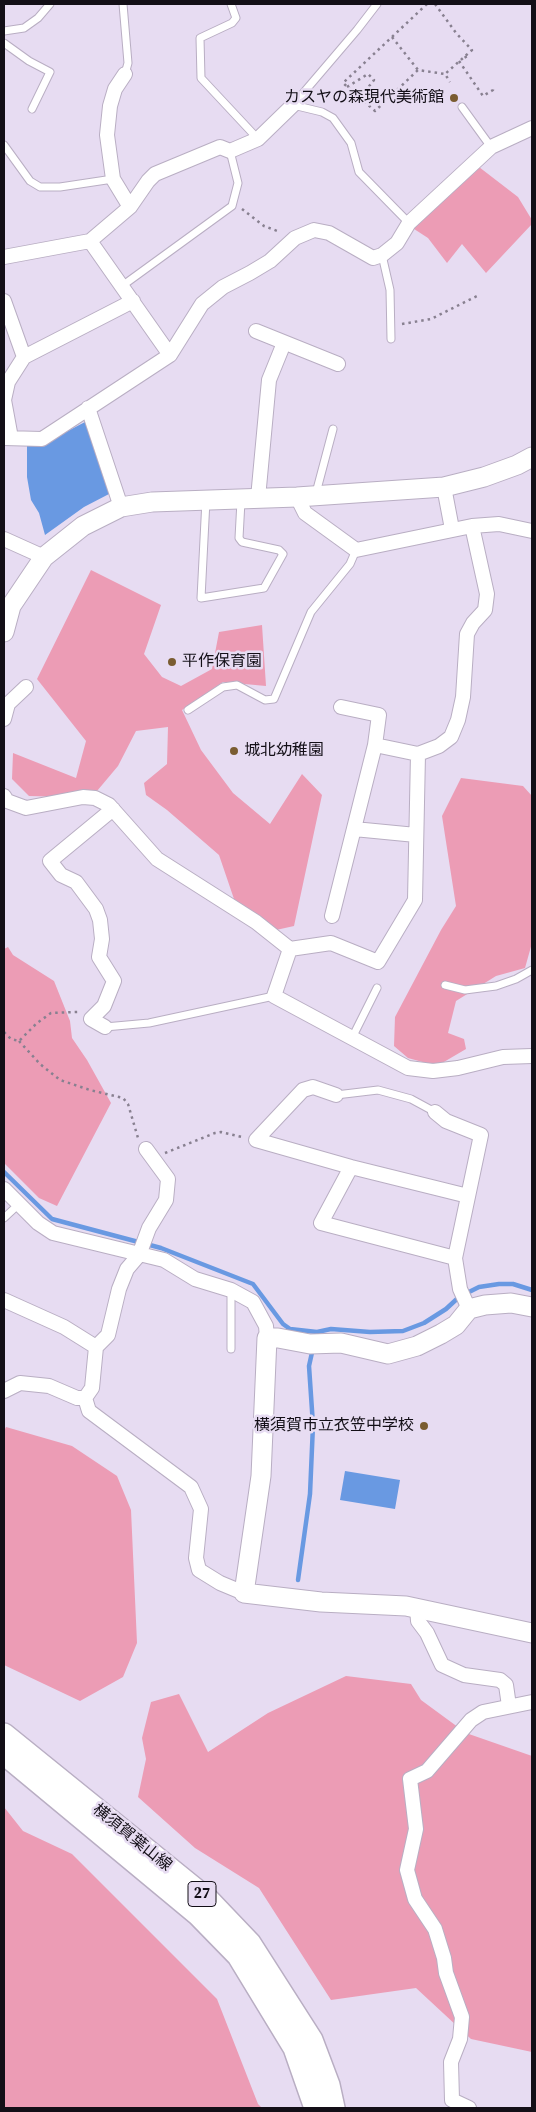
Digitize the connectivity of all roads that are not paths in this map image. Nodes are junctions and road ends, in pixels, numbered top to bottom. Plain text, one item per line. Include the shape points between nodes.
1 (50, 4) edge
2 (123, 4) edge
3 (231, 4) edge
4 (377, 4) edge
5 (4, 31) edge
6 (4, 43) edge
7 (125, 74) joint
8 (293, 105) junction
9 (462, 107) dead end
10 (32, 109) dead end
11 (530, 133) edge
12 (258, 139) junction
13 (4, 144) edge
14 (490, 147) junction
15 (230, 151) junction
16 (113, 180) junction
17 (130, 207) junction
18 (409, 223) junction
19 (90, 241) junction
20 (382, 255) junction
21 (4, 257) edge
22 (122, 286) junction
23 (4, 300) edge
24 (133, 301) junction
25 (256, 331) dead end
26 (391, 338) dead end
27 (284, 342) junction
28 (170, 355) junction
29 (24, 357) junction
30 (338, 364) dead end
31 (88, 408) junction
32 (333, 428) dead end
33 (7, 438) edge
34 (532, 457) edge
35 (444, 487) junction
36 (306, 496) junction
37 (250, 498) junction
38 (206, 500) junction
39 (121, 507) junction
40 (472, 526) junction
41 (452, 529) junction
42 (532, 531) edge
43 (4, 539) edge
44 (356, 550) junction
45 (44, 557) junction
46 (8, 604) edge
47 (4, 632) edge
48 (26, 687) dead end
49 (341, 707) dead end
50 (188, 710) dead end
51 (4, 718) edge
52 (375, 745) junction
53 (418, 754) junction
54 (4, 796) edge
55 (113, 810) junction
56 (354, 828) junction
57 (416, 835) junction
58 (332, 916) dead end
59 (290, 949) junction
60 (532, 970) edge
61 (445, 985) dead end
62 (377, 988) dead end
63 (274, 996) junction
64 (106, 1027) joint
65 (352, 1038) junction
66 (532, 1056) edge
67 (336, 1095) joint
68 (435, 1112) joint
69 (150, 1154) road end
70 (351, 1167) junction
71 (4, 1189) edge
72 (468, 1196) junction
73 (19, 1204) junction
74 (4, 1218) edge
75 (140, 1255) junction
76 (455, 1258) junction
77 (231, 1290) junction
78 (4, 1300) edge
79 (532, 1307) edge
80 (469, 1309) junction
81 (267, 1338) junction
82 (96, 1347) junction
83 (231, 1349) dead end
84 (4, 1392) edge
85 (84, 1398) junction
86 (244, 1592) junction
87 (417, 1608) junction
88 (532, 1633) edge
89 (532, 1702) edge
90 (509, 1706) junction
91 (4, 1734) edge
92 (4, 1754) edge
93 (315, 2108) edge
94 (334, 2108) edge
95 (469, 2108) edge

1 - 5 lane via 24,28
2 - 7 lane via 128,63
3 - 12 lane via 236,18 232,23 200,38 201,78
4 - 8 lane
6 - 10 lane via 50,72
7 - 16 street via 115,89 110,106 107,135
8 - 12 street
8 - 18 lane via 333,118 351,143 359,172
9 - 14 lane
11 - 14 street
12 - 15 street
13 - 16 lane via 30,181 40,187
14 - 18 street
15 - 17 street via 220,147 155,174
15 - 22 lane via 238,183 232,206
16 - 17 street
17 - 19 street
18 - 20 street via 397,243
19 - 21 street
19 - 22 street
20 - 26 lane via 390,290
20 - 28 street via 373,258 329,233 314,230 295,238 270,261 223,286 202,304
22 - 24 street
23 - 29 street
24 - 28 street
24 - 29 street
25 - 27 street
27 - 30 street
27 - 37 street via 269,380
28 - 31 street
29 - 33 street via 8,382 4,400
31 - 33 street via 42,439
31 - 39 street
32 - 36 lane
34 - 35 street via 484,477
35 - 36 street
35 - 41 street
36 - 37 street
36 - 44 street via 305,513
37 - 38 street
37 - 38 lane via 239,538 242,542 279,550 283,554 264,588 201,598
38 - 39 street
39 - 45 street via 83,526
40 - 41 street
40 - 42 street via 499,524
40 - 53 street via 487,594 485,610 467,634 464,697 451,737 439,746
41 - 44 street
43 - 45 street
44 - 50 lane via 350,564 311,612 274,699 265,700 237,686 223,687
45 - 46 street
46 - 47 street
48 - 51 street via 8,704
49 - 52 street via 379,715
52 - 53 street
52 - 56 street
53 - 57 street
54 - 55 street via 7,801 26,808 83,797 95,798
55 - 59 street via 157,859 256,922
55 - 64 street via 50,861 61,875 76,882 100,920 102,939 99,957 114,981 104,1006 91,1019
56 - 57 street
56 - 58 street
57 - 59 street via 415,900 378,962 331,943
59 - 63 street
60 - 61 lane via 496,986 465,990
62 - 65 lane
63 - 64 lane via 149,1023
63 - 65 street
65 - 66 street via 408,1068 433,1071 503,1057
67 - 68 lane via 378,1090 412,1099
67 - 70 street via 313,1087 303,1090 256,1140
68 - 72 street via 446,1121 481,1134
69 - 75 street via 168,1179 168,1189
70 - 72 street
70 - 76 street via 321,1223
71 - 73 street
72 - 76 street
73 - 74 lane
73 - 75 street via 53,1233
75 - 77 street via 164,1260 195,1279
75 - 82 street via 127,1270 119,1289 108,1335
76 - 80 street via 460,1289
77 - 81 street via 253,1302 266,1326
77 - 83 lane
78 - 82 street via 64,1327
79 - 80 street via 512,1303
80 - 81 street via 456,1324 441,1334 388,1354 341,1343 310,1344
81 - 86 street via 261,1476
82 - 85 street via 92,1388
84 - 85 street via 20,1383 49,1386
85 - 86 street via 89,1411 191,1486 201,1509 196,1558 199,1570
86 - 87 street via 321,1602
87 - 88 street
87 - 90 street via 418,1621 442,1666 464,1675 500,1680 506,1685
89 - 90 street
90 - 95 street via 483,1712 471,1720 427,1771 410,1779 416,1829 407,1870 415,1899 435,1929 462,2017 460,2039 451,2062 452,2100
91 - 94 main road, 横須賀葉山線 / 27 via 209,1900 250,1943 312,2040
92 - 93 main road, 横須賀葉山線 / 27 via 198,1915 238,1956 294,2048

